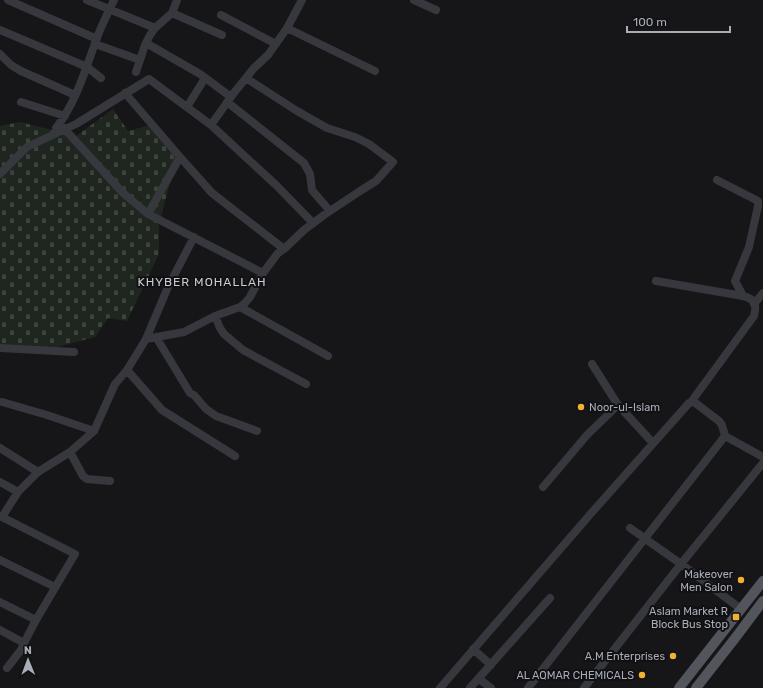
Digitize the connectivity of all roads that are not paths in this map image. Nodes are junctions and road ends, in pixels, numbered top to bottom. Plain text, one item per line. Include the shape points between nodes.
1 (8, 0) edge
2 (87, 0) edge
3 (114, 0) edge
4 (177, 0) edge
5 (302, 0) edge
6 (414, 0) edge
7 (110, 9) junction
8 (436, 10) dead end
9 (172, 13) junction
10 (221, 15) dead end
11 (155, 28) junction
12 (287, 28) junction
13 (0, 30) edge
14 (222, 35) dead end
15 (96, 42) junction
16 (146, 43) junction
17 (276, 44) junction
18 (0, 54) edge
19 (140, 60) junction
20 (87, 67) junction
21 (375, 71) dead end
22 (136, 72) dead end
23 (101, 78) dead end
24 (206, 78) junction
25 (246, 78) junction
26 (125, 93) junction
27 (75, 95) junction
28 (229, 99) junction
29 (22, 102) dead end
30 (187, 107) junction
31 (65, 116) junction
32 (211, 125) junction
33 (62, 126) junction
34 (180, 158) junction
35 (0, 174) edge
36 (717, 180) dead end
37 (330, 211) junction
38 (148, 214) junction
39 (313, 223) junction
40 (194, 237) junction
41 (284, 249) junction
42 (263, 273) junction
43 (656, 281) dead end
44 (763, 293) edge
45 (743, 296) junction
46 (754, 304) junction
47 (240, 307) junction
48 (215, 316) junction
49 (156, 337) junction
50 (146, 339) junction
51 (0, 348) edge
52 (74, 352) dead end
53 (328, 356) dead end
54 (592, 364) dead end
55 (127, 370) junction
56 (306, 384) dead end
57 (2, 402) dead end
58 (691, 402) junction
59 (618, 405) junction
60 (257, 431) dead end
61 (94, 432) junction
62 (725, 436) junction
63 (653, 443) junction
64 (0, 448) edge
65 (70, 452) junction
66 (236, 456) dead end
67 (763, 457) edge
68 (763, 463) edge
69 (38, 472) junction
70 (110, 481) dead end
71 (0, 482) edge
72 (543, 487) dead end
73 (18, 492) junction
74 (1, 517) edge
75 (630, 528) dead end
76 (644, 539) junction
77 (0, 560) edge
78 (681, 564) junction
79 (763, 581) edge
80 (55, 587) junction
81 (550, 598) dead end
82 (0, 602) edge
83 (761, 607) edge
84 (741, 609) junction
85 (36, 620) junction
86 (725, 629) junction
87 (0, 630) edge
88 (736, 637) junction
89 (24, 643) junction
90 (473, 649) junction
91 (491, 665) junction
92 (7, 668) dead end
93 (479, 679) junction
94 (440, 688) edge
95 (470, 688) edge
96 (491, 688) edge
97 (528, 688) edge
98 (584, 688) edge
99 (679, 688) edge
100 (696, 688) edge

1 - 15 street
2 - 7 street
3 - 7 street
4 - 9 street
5 - 12 street
6 - 8 street
7 - 11 street
7 - 15 street
9 - 11 street
9 - 14 street
10 - 17 street
11 - 16 street
12 - 17 street
12 - 21 street
13 - 20 street
15 - 19 street
15 - 20 street
16 - 19 street
16 - 24 street
17 - 25 street
18 - 27 street via 20,71
19 - 22 street
20 - 23 street
20 - 27 street
24 - 28 street
24 - 30 street
25 - 28 street
25 - 37 street via 327,128 369,144 393,162 376,181
26 - 30 street via 149,79
26 - 33 street via 76,124
26 - 34 street
27 - 31 street
28 - 32 street
28 - 37 street via 304,163 310,174 312,190
29 - 31 street
30 - 32 street
31 - 33 street
32 - 39 street
33 - 35 street via 50,136 27,147
33 - 38 street via 123,193
34 - 38 street
34 - 41 street via 212,193
36 - 45 street via 758,201 749,247 735,281
37 - 39 street
38 - 40 street
39 - 41 street
40 - 42 street
40 - 50 street via 168,287
41 - 42 street
42 - 47 street via 250,297
43 - 45 street
44 - 46 street
45 - 46 street via 752,299
46 - 58 street via 754,316
47 - 48 street
47 - 53 street
48 - 49 street via 184,332
48 - 56 street via 224,334 243,350
49 - 50 street
49 - 60 street via 190,393 194,394 206,409 216,416
50 - 55 street
51 - 52 street
54 - 59 street
55 - 61 street via 115,384
55 - 66 street via 162,410
57 - 61 street
58 - 62 street via 719,421
58 - 63 street
59 - 63 street
59 - 72 street via 587,435
61 - 65 street
62 - 67 street
62 - 76 street
63 - 90 street
64 - 69 street
65 - 69 street
65 - 70 street via 87,479
68 - 78 street
69 - 73 street
71 - 73 street
73 - 74 street
74 - 80 street via 74,554
75 - 76 street
76 - 78 street
76 - 97 street
77 - 80 street
78 - 84 street
78 - 98 street
79 - 84 main road
80 - 85 street
81 - 91 street
82 - 85 street
83 - 88 main road
84 - 86 main road
85 - 89 street
86 - 88 main road
86 - 99 main road
87 - 89 street
88 - 100 main road
89 - 92 street
90 - 91 street
90 - 94 street
91 - 93 street
93 - 95 street
93 - 96 street

